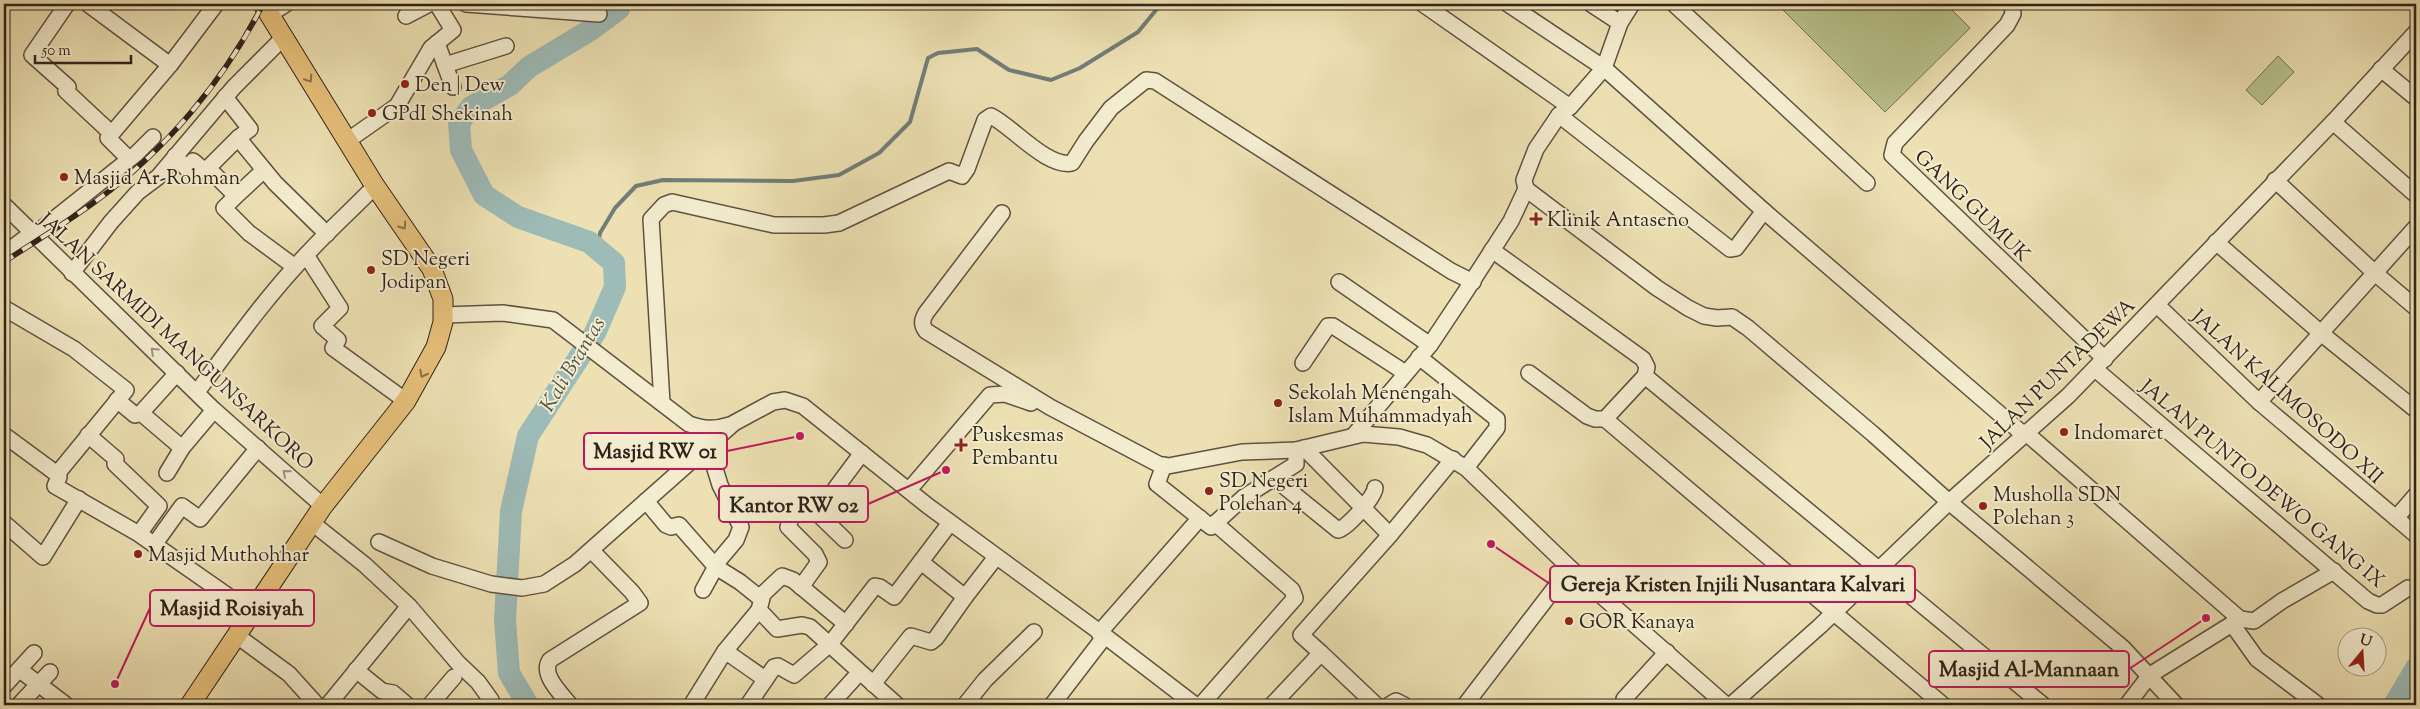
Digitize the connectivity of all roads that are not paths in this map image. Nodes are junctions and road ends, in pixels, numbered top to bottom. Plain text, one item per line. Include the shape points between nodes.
1 (67, 4) edge
2 (88, 4) edge
3 (216, 4) edge
4 (286, 4) edge
5 (429, 4) edge
6 (437, 4) edge
7 (466, 4) edge
8 (1423, 4) edge
9 (1508, 4) edge
10 (1591, 4) edge
11 (1632, 4) edge
12 (1674, 4) edge
13 (2012, 4) edge
14 (506, 6) edge
15 (266, 9) edge
16 (599, 14) dead end
17 (406, 16) dead end
18 (1620, 23) junction
19 (2416, 32) edge
20 (283, 38) junction
21 (437, 43) junction
22 (506, 46) dead end
23 (170, 65) junction
24 (445, 65) junction
25 (1604, 68) junction
26 (2380, 69) junction
27 (453, 87) dead end
28 (225, 97) junction
29 (2416, 98) edge
30 (1564, 111) junction
31 (2333, 122) junction
32 (111, 133) junction
33 (153, 137) dead end
34 (238, 138) junction
35 (347, 140) junction
36 (175, 156) junction
37 (129, 158) junction
38 (208, 168) junction
39 (264, 170) junction
40 (2275, 180) junction
41 (1867, 182) dead end
42 (375, 186) junction
43 (1526, 188) junction
44 (2416, 195) edge
45 (236, 196) junction
46 (4, 205) edge
47 (1764, 211) junction
48 (1002, 213) dead end
49 (2416, 227) edge
50 (33, 234) junction
51 (326, 234) junction
52 (2216, 242) junction
53 (1492, 250) junction
54 (4, 254) edge
55 (306, 255) junction
56 (295, 267) junction
57 (72, 273) junction
58 (2376, 274) junction
59 (1339, 282) dead end
60 (1473, 282) junction
61 (2157, 305) junction
62 (4, 308) edge
63 (2416, 308) edge
64 (443, 315) junction
65 (2322, 334) junction
66 (1430, 345) junction
67 (1419, 358) junction
68 (1303, 363) dead end
69 (2100, 364) junction
70 (1404, 372) junction
71 (177, 373) junction
72 (1529, 373) dead end
73 (1645, 376) junction
74 (197, 392) junction
75 (117, 400) junction
76 (406, 401) junction
77 (2259, 402) junction
78 (662, 403) junction
79 (1050, 407) junction
80 (214, 410) junction
81 (2416, 410) edge
82 (141, 413) junction
83 (1605, 418) junction
84 (734, 423) junction
85 (2024, 433) junction
86 (4, 435) edge
87 (88, 435) junction
88 (1354, 435) junction
89 (708, 446) junction
90 (182, 448) junction
91 (258, 448) junction
92 (1300, 449) junction
93 (862, 453) junction
94 (1452, 459) junction
95 (1164, 465) junction
96 (1466, 468) junction
97 (167, 473) dead end
98 (57, 474) junction
99 (1274, 478) junction
100 (1375, 488) dead end
101 (908, 490) junction
102 (2416, 495) edge
103 (79, 499) junction
104 (646, 501) junction
105 (1949, 502) junction
106 (323, 506) junction
107 (1362, 508) junction
108 (818, 512) junction
109 (2396, 518) junction
110 (1208, 521) junction
111 (311, 522) junction
112 (4, 523) edge
113 (950, 523) junction
114 (139, 534) junction
115 (1390, 535) junction
116 (2416, 535) edge
117 (845, 540) dead end
118 (379, 542) dead end
119 (154, 545) junction
120 (591, 550) junction
121 (996, 557) junction
122 (921, 562) junction
123 (716, 567) junction
124 (1570, 568) junction
125 (1880, 570) junction
126 (2334, 571) junction
127 (801, 587) junction
128 (2408, 588) dead end
129 (703, 590) dead end
130 (965, 597) junction
131 (759, 604) junction
132 (409, 606) junction
133 (251, 612) junction
134 (1834, 612) junction
135 (1282, 615) junction
136 (2236, 622) junction
137 (846, 624) junction
138 (1034, 632) dead end
139 (236, 635) junction
140 (1102, 635) junction
141 (1301, 635) junction
142 (830, 644) junction
143 (725, 651) junction
144 (1667, 652) junction
145 (34, 653) dead end
146 (1321, 653) junction
147 (20, 670) junction
148 (356, 670) junction
149 (50, 672) dead end
150 (859, 673) junction
151 (2150, 675) junction
152 (454, 677) dead end
153 (765, 680) junction
154 (873, 684) junction
155 (4, 686) edge
156 (39, 686) junction
157 (1624, 698) dead end
158 (491, 700) dead end
159 (692, 704) edge
160 (19, 705) edge
161 (66, 705) edge
162 (190, 705) edge
163 (317, 705) edge
164 (328, 705) edge
165 (407, 705) edge
166 (430, 705) edge
167 (570, 705) edge
168 (748, 705) edge
169 (830, 705) edge
170 (897, 705) edge
171 (965, 705) edge
172 (1052, 705) edge
173 (1195, 705) edge
174 (1201, 705) edge
175 (1272, 705) edge
176 (1376, 705) edge
177 (1389, 705) edge
178 (1404, 705) edge
179 (1465, 705) edge
180 (1726, 705) edge
181 (1731, 705) edge
182 (1943, 705) edge
183 (2042, 705) edge
184 (2127, 705) edge
185 (2176, 705) edge
186 (2318, 705) edge

1 - 32 street via 32,55 68,87 66,91
2 - 23 street
3 - 23 street
4 - 15 street
5 - 17 street
6 - 21 street via 453,30
7 - 14 street
8 - 30 street
9 - 25 street
10 - 18 street
11 - 18 street
12 - 41 street
13 - 69 street, GANG GUMUK via 2014,14 2007,25 1895,143 1892,156
14 - 16 street
15 - 20 main road
18 - 25 street
19 - 26 street, JALAN PUNTADEWA
20 - 28 street
20 -> 35 main road
21 - 24 street
21 - 35 street via 397,106
22 - 24 street
23 - 32 street
24 - 27 street
25 - 30 street
25 - 47 street
26 - 29 street
26 - 31 street, JALAN PUNTADEWA
28 - 34 street via 250,129
28 - 36 street
30 - 43 street via 1536,149 1524,180
30 - 47 street via 1730,249 1736,248
31 - 40 street, JALAN PUNTADEWA
31 - 44 street
32 - 37 street via 108,138
33 - 37 street
34 - 38 street
34 - 39 street
35 - 42 main road
36 - 38 street via 187,169 193,161 205,171
36 - 57 street via 111,222
37 - 50 street
38 - 45 street
39 - 45 street
39 - 51 street
40 - 52 street, JALAN PUNTADEWA
40 - 58 street
42 - 51 street
42 -> 64 main road via 432,269 441,292
43 - 53 street via 1511,221
43 - 105 street via 1680,303 1704,316 1732,317
45 - 56 street via 224,208 249,233
46 - 50 street, JALAN SARMIDI MANGUNSARKORO
47 - 85 street
48 - 79 street via 926,313 923,326
49 - 58 street
50 - 54 street
50 - 57 street, JALAN SARMIDI MANGUNSARKORO
51 - 55 street
52 - 61 street, JALAN PUNTADEWA
52 - 65 street
53 - 60 street
53 - 73 street via 1643,359 1647,367
55 - 56 street
55 - 76 street via 340,308 322,326 338,340 333,348
56 - 74 street
71 -> 57 street, JALAN SARMIDI MANGUNSARKORO
58 - 63 street
58 - 65 street
59 - 66 street
60 - 66 street
60 - 78 street via 1155,81 1146,80 1111,108 1072,163 1062,163 1046,156 991,116 985,120 962,176 948,171 839,223 774,225 672,202 664,205 651,219
61 - 69 street, JALAN PUNTADEWA
61 - 77 street, JALAN KALIMOSODO XII
62 - 75 street via 92,361 126,390
64 -> 76 main road via 436,347
64 - 78 street via 503,313 553,320
65 - 77 street
65 - 81 street
66 - 67 street
67 - 70 street
67 - 96 street via 1497,419 1497,428
68 - 70 street via 1328,326 1333,326
69 - 85 street, JALAN PUNTADEWA
69 - 126 street, JALAN PUNTO DEWO GANG IX
70 - 88 street
71 - 74 street, JALAN SARMIDI MANGUNSARKORO
71 - 82 street
72 - 83 street via 1587,416
73 - 83 street
73 - 125 street
74 - 80 street, JALAN SARMIDI MANGUNSARKORO
75 - 82 street via 135,415
75 - 87 street
76 - 106 main road
77 - 109 street, JALAN KALIMOSODO XII
78 - 84 street via 689,424 702,429 716,430
79 - 95 street
79 - 101 street via 1005,394 990,395
80 - 90 street
80 - 91 street, JALAN SARMIDI MANGUNSARKORO
82 - 90 street
83 - 134 street
84 - 89 street
84 - 93 street via 769,403 785,400 803,406
85 - 105 street, JALAN PUNTADEWA
85 - 136 street
86 - 98 street
87 - 98 street
87 - 114 street via 159,506
88 - 92 street
88 - 94 street via 1418,441
89 - 104 street
89 - 123 street via 720,485 741,527 736,540
90 - 97 street
106 -> 91 street, JALAN SARMIDI MANGUNSARKORO
91 - 119 street via 200,519 182,506
92 - 95 street via 1242,452
92 - 99 street via 1296,464
92 - 107 street
93 - 101 street
93 - 108 street
94 - 96 street
94 - 115 street
95 - 110 street via 1158,484
96 - 124 street
98 - 103 street via 55,486
99 - 107 street via 1338,530 1343,529
99 - 110 street
100 - 107 street
101 - 113 street
102 - 109 street
103 - 112 street via 43,557
103 - 114 street
104 - 120 street
104 - 123 street via 666,525 679,525 686,530
105 - 125 street, JALAN PUNTADEWA
105 - 151 street via 2123,648
106 - 111 main road
107 - 115 street
108 - 117 street via 820,518
108 - 127 street via 806,505 788,524 789,530 819,558
109 - 116 street, JALAN KALIMOSODO XII
110 - 135 street via 1292,590 1295,598
110 - 140 street
111 - 132 street
111 - 133 main road
113 - 121 street
113 - 122 street
114 - 119 street
115 - 141 street
118 - 120 street via 432,566 491,584 522,588 551,580
119 - 133 street
120 - 167 street via 640,603 550,660 548,676
121 - 130 street
121 - 140 street
122 - 130 street
122 - 137 street via 894,597 875,586
123 - 129 street
123 - 131 street via 740,582
124 - 144 street
124 - 179 street
125 - 134 street, JALAN PUNTADEWA
125 - 183 street
126 - 128 street, JALAN PUNTO DEWO GANG IX via 2377,605 2388,602
126 - 136 street via 2282,600 2254,621
127 - 131 street via 782,576
127 - 137 street
130 - 154 street via 936,638 931,642 911,636
131 - 142 street via 776,629 810,627
131 - 143 street
132 - 148 street
132 - 158 street
133 - 139 main road
134 - 181 street, JALAN PUNTADEWA
134 - 182 street
135 - 141 street
135 - 174 street
136 - 151 street
136 - 186 street via 2257,659
137 - 142 street
138 - 171 street via 984,680
139 - 162 main road
139 - 163 street via 289,674
140 - 172 street
140 - 173 street
141 - 146 street
142 - 150 street
142 - 153 street via 794,675 778,666
143 - 153 street
143 - 159 street
144 - 157 street
144 - 180 street
145 - 147 street
146 - 175 street
146 - 176 street
147 - 155 street
147 - 156 street
148 - 164 street
148 - 165 street via 382,691 393,693
149 - 156 street
150 - 154 street
150 - 169 street
151 - 184 street
151 - 185 street
152 - 166 street
153 - 168 street
154 - 170 street
156 - 160 street
156 - 161 street
177 - 178 street via 1396,701

